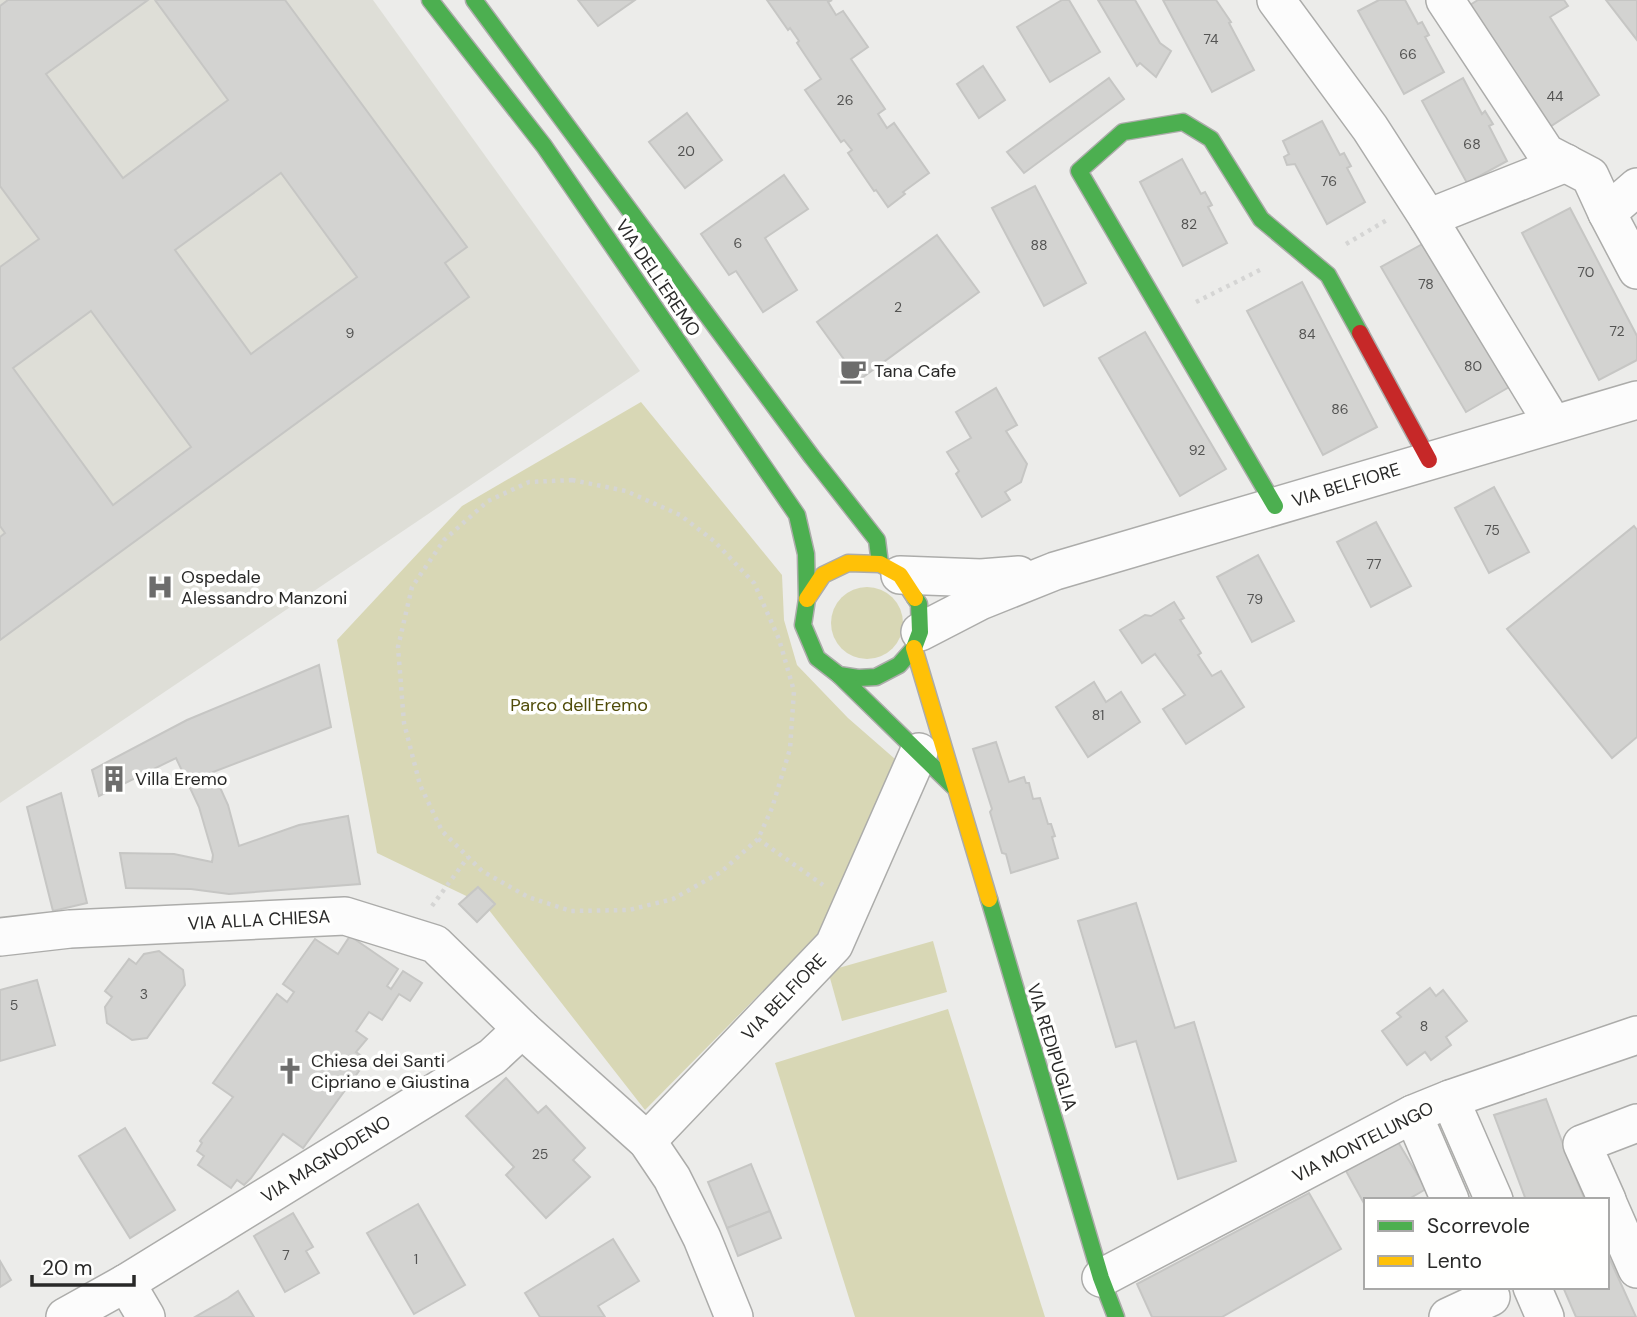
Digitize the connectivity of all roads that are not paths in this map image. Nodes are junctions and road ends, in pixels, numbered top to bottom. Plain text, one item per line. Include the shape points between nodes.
1 (430, 0) edge
2 (474, 0) edge
3 (1276, 0) edge
4 (1444, 0) edge
5 (1566, 163) junction
6 (1637, 187) edge
7 (1422, 210) junction
8 (1606, 213) junction
9 (1637, 270) edge
10 (1637, 400) edge
11 (1553, 424) junction
12 (1429, 460) junction
13 (1275, 506) junction
14 (890, 569) junction
15 (1055, 571) junction
16 (807, 599) junction
17 (917, 640) junction
18 (839, 675) junction
19 (919, 752) junction
20 (954, 786) junction
21 (0, 937) edge
22 (522, 1029) junction
23 (1637, 1035) edge
24 (1450, 1099) junction
25 (1413, 1114) junction
26 (1637, 1123) edge
27 (647, 1141) junction
28 (1449, 1198) edge
29 (1493, 1198) edge
30 (1606, 1198) edge
31 (1609, 1205) edge
32 (1637, 1269) edge
33 (1101, 1278) junction
34 (126, 1283) junction
35 (1533, 1289) edge
36 (1492, 1300) edge
37 (65, 1317) edge
38 (146, 1317) edge
39 (734, 1317) edge
40 (1116, 1317) edge
41 (1448, 1317) edge
42 (1545, 1317) edge

1 - 16 main road, VIA DELL'EREMO via 544,146 797,515 806,554
2 - 14 main road, VIA DELL'EREMO via 877,540
3 - 7 street via 1370,128
4 - 5 street via 1546,153
5 - 7 street
5 - 8 street via 1590,176
6 - 8 street
7 - 11 street
8 - 9 street
10 - 11 street, VIA BELFIORE
11 - 12 street, VIA BELFIORE
12 - 13 street, VIA BELFIORE
12 - 13 main road via 1328,275 1261,219 1211,139 1183,122 1123,132 1079,171
13 - 15 street, VIA BELFIORE
14 - 15 street, VIA BELFIORE via 981,578
14 - 16 main road via 848,563 823,575
14 - 17 main road, VIA DELL'EREMO via 919,604
15 - 17 street, VIA BELFIORE via 980,601
16 - 18 main road, VIA DELL'EREMO via 803,625 817,658
17 - 18 main road via 899,665 876,677
17 - 20 main road, VIA REDIPUGLIA
18 - 19 main road, VIA REDIPUGLIA
19 - 20 main road, VIA REDIPUGLIA
19 - 27 street, VIA BELFIORE via 834,945
20 - 33 main road, VIA REDIPUGLIA
21 - 22 street, VIA ALLA CHIESA via 70,929 345,916 435,944
22 - 27 street, VIA ALLA CHIESA
22 - 34 street, VIA MAGNODENO via 492,1057
23 - 24 street, VIA MONTELUNGO
24 - 25 street, VIA MONTELUNGO
24 - 29 street
25 - 28 street
25 - 33 street, VIA MONTELUNGO
26 - 30 street via 1582,1144
27 - 39 street, VIA ALLA CHIESA via 702,1238
31 - 32 street
33 - 40 main road, VIA REDIPUGLIA
34 - 37 street, VIA MAGNODENO
34 - 38 street
35 - 42 street
36 - 41 street

